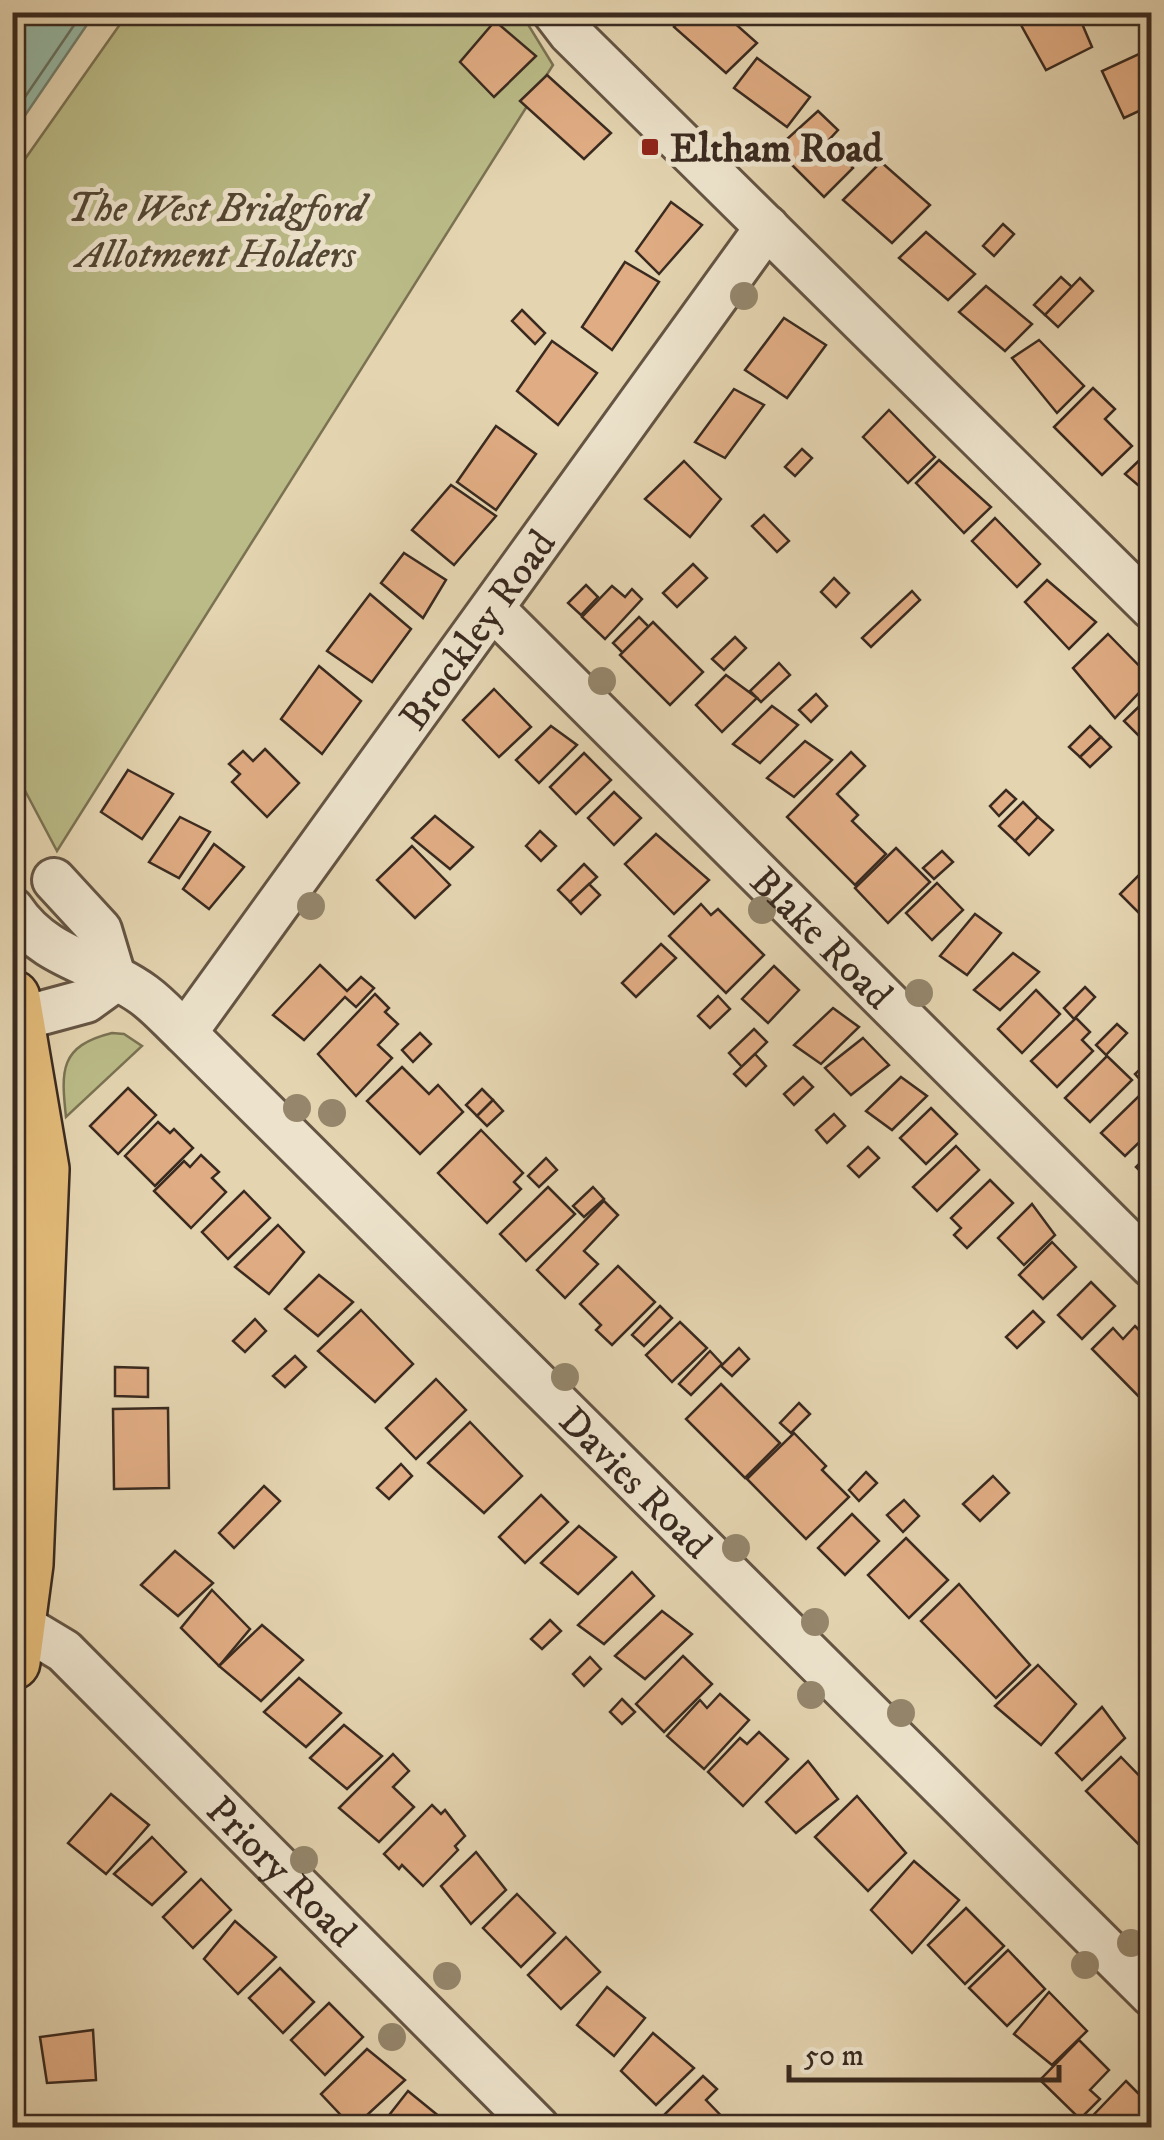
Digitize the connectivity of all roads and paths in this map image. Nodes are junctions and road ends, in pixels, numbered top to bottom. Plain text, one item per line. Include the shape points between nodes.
1 (554, 12) edge
2 (767, 228) junction
3 (493, 608) junction
4 (1152, 608) edge
5 (54, 880) dead end
6 (12, 910) edge
7 (115, 980) junction
8 (14, 1013) edge
9 (186, 1033) junction
10 (1152, 1266) edge
11 (12, 1285) edge
12 (31, 1403) junction
13 (16, 1643) edge
14 (1152, 1996) edge
15 (538, 2128) edge

1 - 2 street
2 - 3 street, Brockley Road
2 - 4 street
3 - 9 street, Brockley Road
3 - 10 street, Blake Road
5 - 7 street via 100,930
6 - 7 street, Davies Road via 47,946
7 - 8 street via 86,1001
7 - 9 street, Davies Road
8 - 12 highway via 41,1170
9 - 14 street, Davies Road
11 - 12 highway
12 - 13 highway
13 - 15 street, Priory Road via 64,1652

